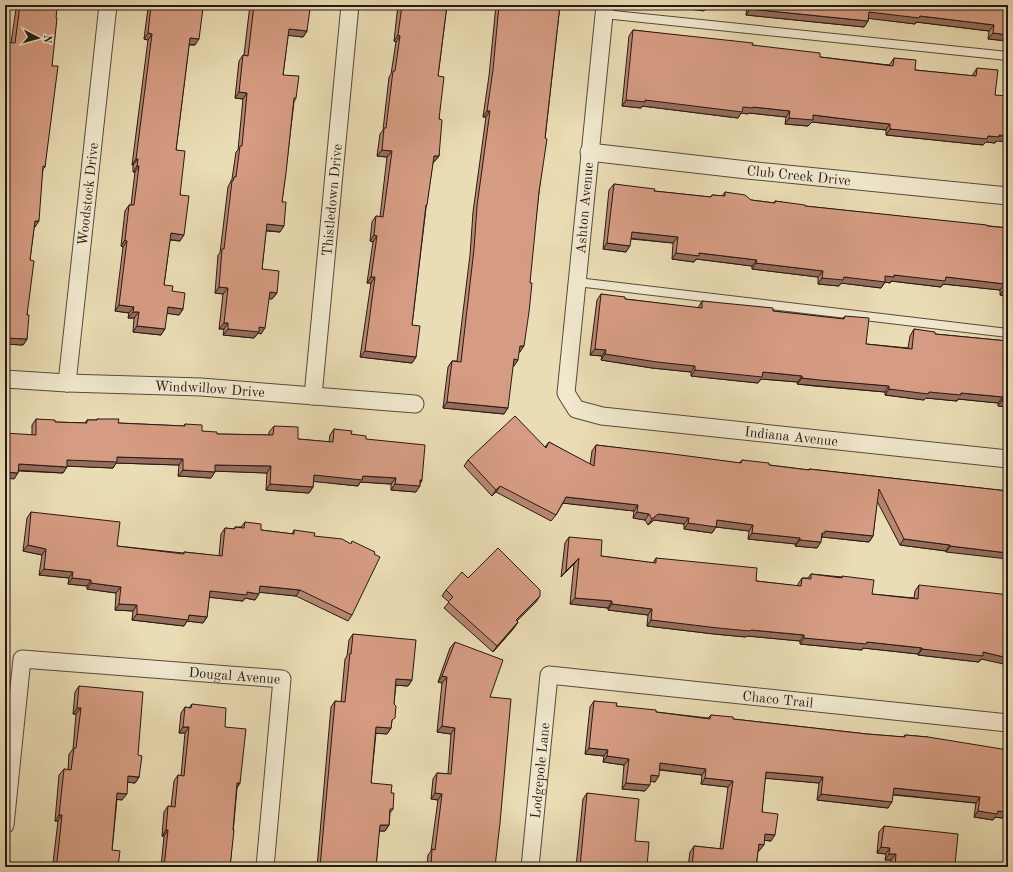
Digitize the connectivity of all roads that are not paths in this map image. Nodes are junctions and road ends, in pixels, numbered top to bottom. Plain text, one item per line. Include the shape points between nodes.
1 (108, 5) edge
2 (350, 5) edge
3 (604, 9) edge
4 (1008, 56) edge
5 (589, 152) junction
6 (1008, 196) edge
7 (577, 282) junction
8 (1008, 333) edge
9 (5, 379) edge
10 (67, 383) junction
11 (313, 396) junction
12 (415, 404) dead end
13 (576, 409) joint
14 (1008, 459) edge
15 (549, 675) joint
16 (1008, 723) edge
17 (5, 825) edge
18 (265, 867) edge
19 (530, 867) edge

1 - 10 street, Woodstock Drive
2 - 11 street, Thistledown Drive
3 - 4 lane
3 - 5 street, Ashton Avenue
5 - 6 street, Club Creek Drive
5 - 7 street, Ashton Avenue
7 - 8 lane
7 - 13 street, Ashton Avenue via 566,393
9 - 10 street, Windwillow Drive
10 - 11 street, Windwillow Drive via 201,387
11 - 12 street, Windwillow Drive
13 - 14 street, Indiana Avenue via 602,416 634,420
15 - 16 street, Chaco Trail
15 - 19 street, Lodgepole Lane
17 - 18 street, Dougal Avenue via 22,659 282,679

